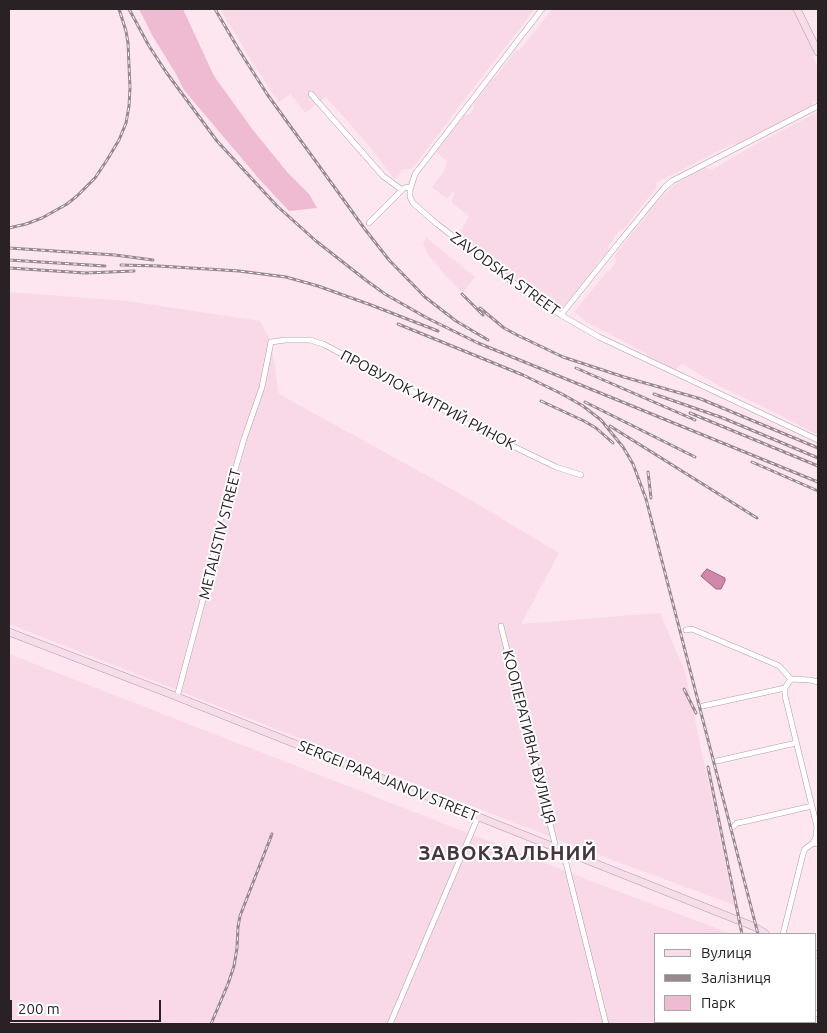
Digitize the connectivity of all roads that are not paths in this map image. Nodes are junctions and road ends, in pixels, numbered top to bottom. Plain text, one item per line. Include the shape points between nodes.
1 (542, 9) edge
2 (799, 9) edge
3 (818, 44) edge
4 (818, 52) edge
5 (312, 94) dead end
6 (818, 106) edge
7 (410, 187) junction
8 (402, 190) junction
9 (369, 223) dead end
10 (561, 315) junction
11 (271, 342) joint
12 (818, 440) edge
13 (581, 475) dead end
14 (501, 626) dead end
15 (686, 630) dead end
16 (9, 632) edge
17 (791, 680) junction
18 (818, 682) edge
19 (785, 688) junction
20 (177, 697) junction
21 (702, 706) dead end
22 (796, 743) junction
23 (716, 760) dead end
24 (812, 806) junction
25 (478, 817) junction
26 (733, 828) dead end
27 (815, 843) edge
28 (559, 849) junction
29 (765, 933) edge
30 (783, 933) edge
31 (390, 1024) edge
32 (606, 1024) edge

1 - 7 street via 415,174
2 - 3 main road
2 - 4 main road
5 - 8 street via 383,176
6 - 10 street via 672,181
7 - 8 street
7 - 10 street, ZAVODSKA STREET via 413,203 437,224
8 - 9 street
10 - 12 street, ZAVODSKA STREET via 599,337
11 - 13 street, ПРОВУЛОК ХИТРИЙ РИНОК via 310,340 323,344 473,427 556,467
11 - 20 street, METALISTIV STREET via 262,388 218,528 209,577
14 - 28 street, КООПЕРАТИВНА ВУЛИЦЯ
15 - 17 street via 692,629 775,664
16 - 20 main road, SERGEI PARAJANOV STREET
17 - 18 street
17 - 19 street
19 - 21 street
19 - 22 street
20 - 25 main road, SERGEI PARAJANOV STREET
22 - 23 street
22 - 24 street
24 - 26 street via 737,823
24 - 27 street via 818,831
25 - 28 main road, SERGEI PARAJANOV STREET
25 - 31 street
27 - 30 street via 803,854
28 - 29 main road, SERGEI PARAJANOV STREET via 755,926
28 - 32 street, КООПЕРАТИВНА ВУЛИЦЯ

